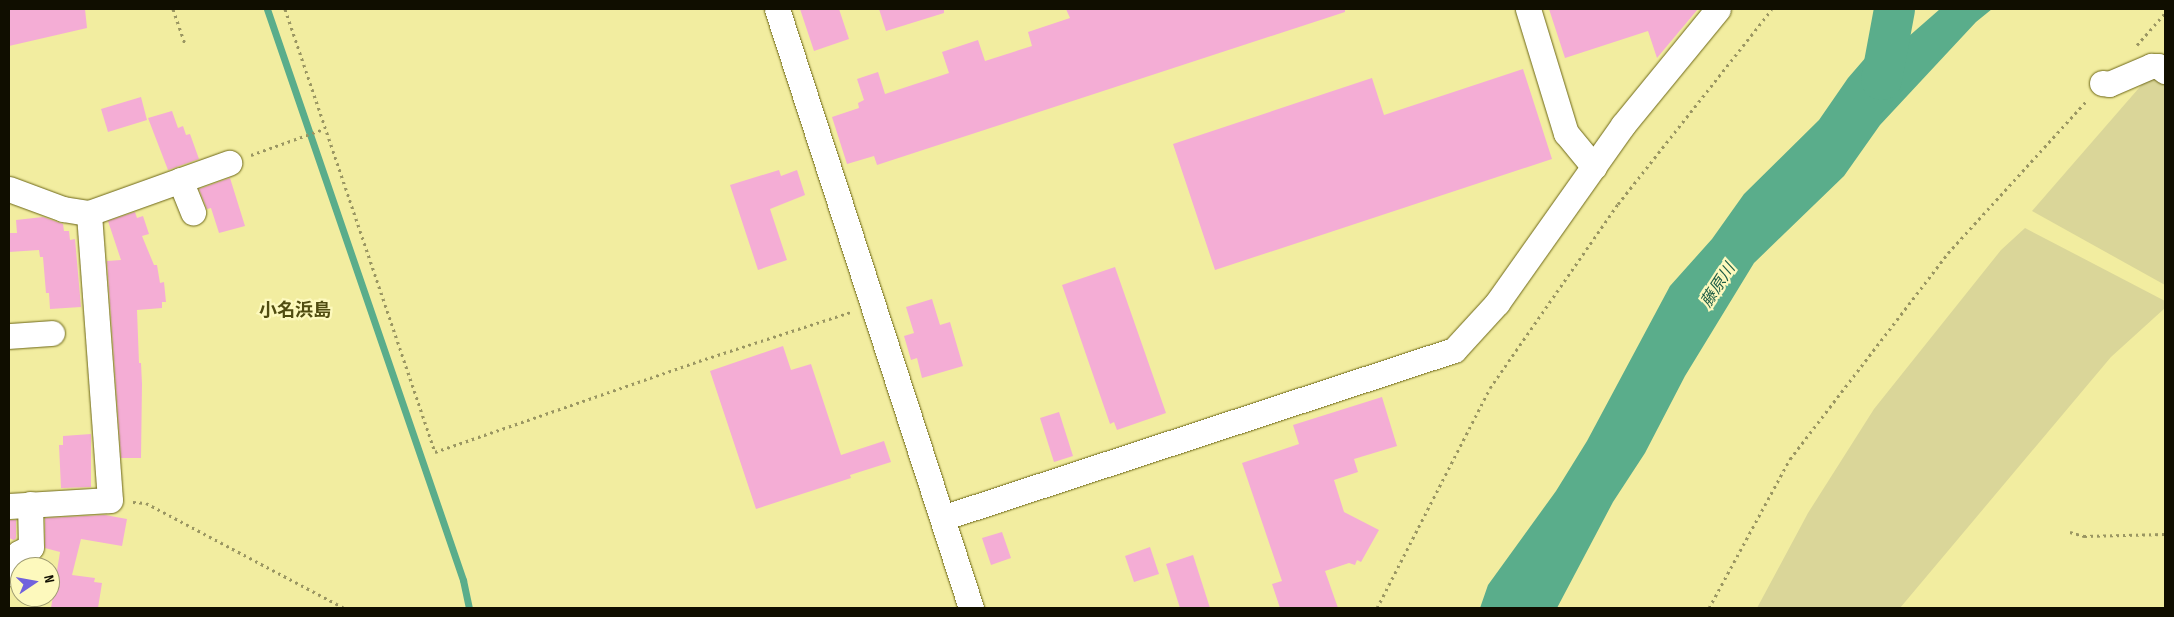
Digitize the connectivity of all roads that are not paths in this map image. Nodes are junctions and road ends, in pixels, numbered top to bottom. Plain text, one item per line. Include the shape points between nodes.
1 (777, 9) edge
2 (1528, 9) edge
3 (1718, 9) edge
4 (2165, 71) edge
5 (2102, 83) road end
6 (229, 163) road end
7 (1594, 166) junction
8 (180, 180) junction
9 (9, 188) edge
10 (89, 213) junction
11 (193, 213) dead end
12 (52, 333) dead end
13 (9, 336) edge
14 (20, 505) edge
15 (942, 518) junction
16 (9, 573) edge
17 (971, 608) edge

1 - 15 street
2 - 7 street via 1566,133
3 - 7 street via 1623,125
4 - 5 street via 2151,66 2116,81
6 - 8 street
7 - 15 street via 1497,303 1454,350
8 - 10 street
8 - 11 street
9 - 10 street via 68,211
10 - 14 street via 110,500
12 - 13 street
14 - 16 street via 31,547 19,553
15 - 17 street

